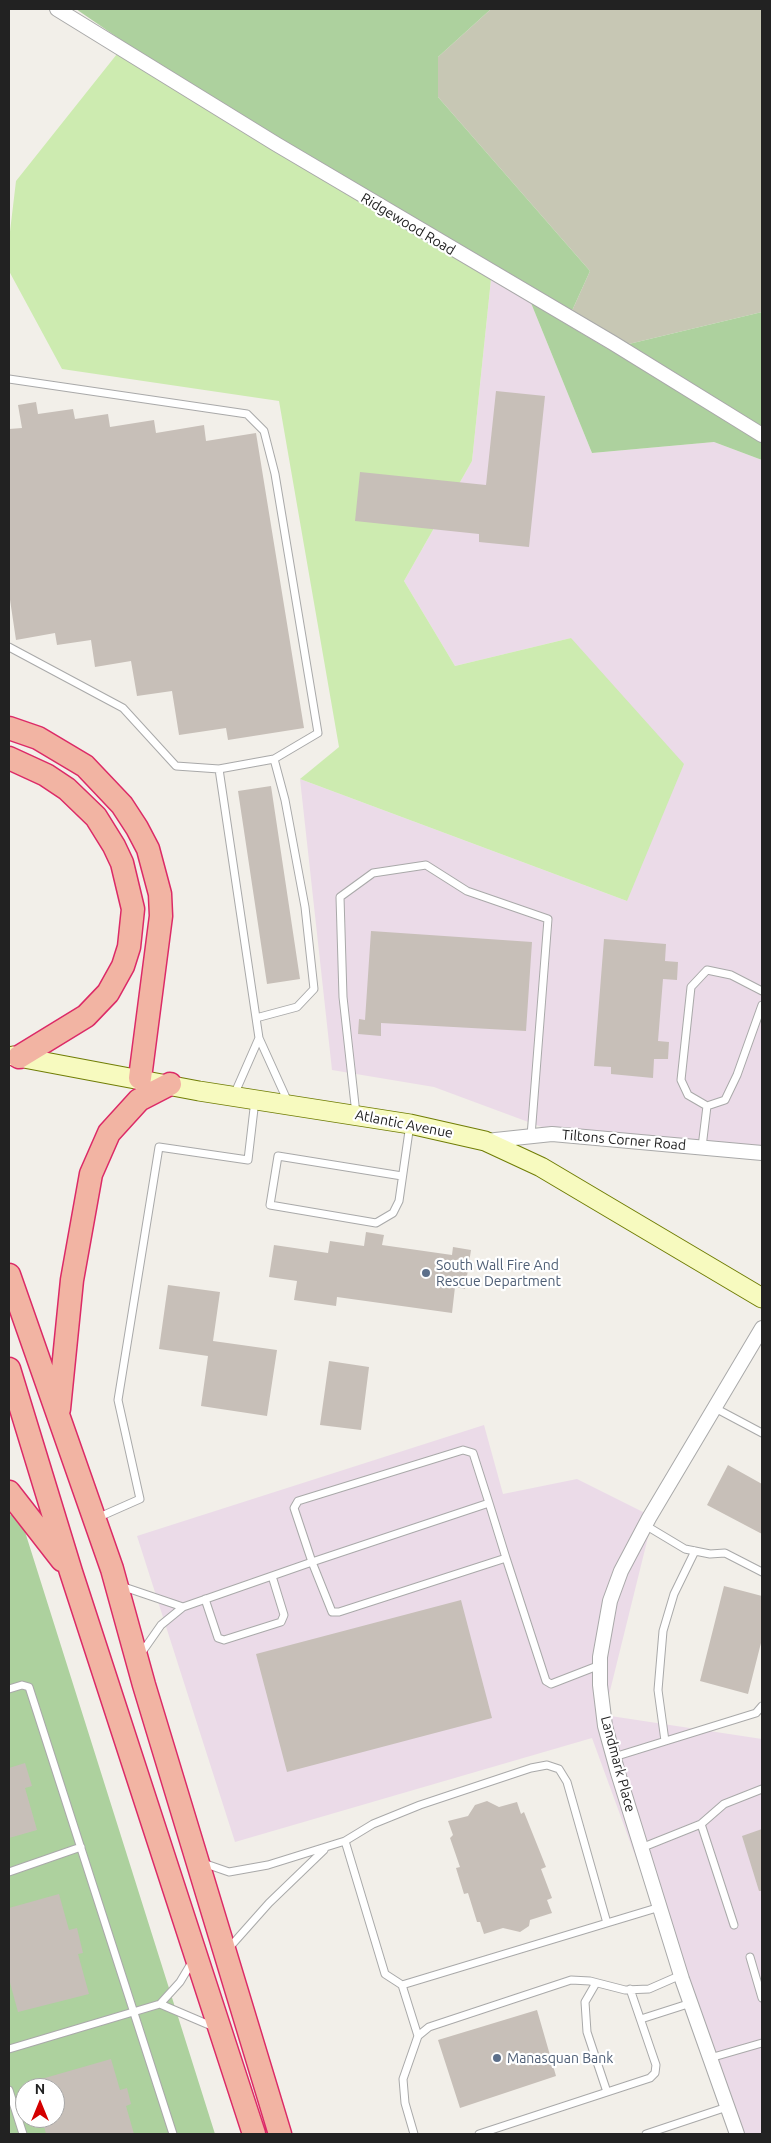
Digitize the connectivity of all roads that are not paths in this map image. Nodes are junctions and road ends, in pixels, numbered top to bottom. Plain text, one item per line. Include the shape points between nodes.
1 (57, 9) edge
2 (9, 378) edge
3 (762, 435) edge
4 (9, 647) edge
5 (9, 728) edge
6 (9, 758) edge
7 (274, 759) junction
8 (219, 769) junction
9 (762, 991) edge
10 (762, 1006) edge
11 (256, 1018) junction
12 (259, 1038) junction
13 (14, 1056) edge
14 (140, 1078) junction
15 (170, 1084) junction
16 (234, 1096) junction
17 (256, 1099) junction
18 (289, 1104) junction
19 (707, 1106) junction
20 (356, 1115) junction
21 (410, 1124) junction
22 (531, 1136) junction
23 (485, 1141) junction
24 (702, 1147) junction
25 (762, 1153) edge
26 (402, 1176) junction
27 (9, 1275) edge
28 (762, 1298) edge
29 (762, 1328) edge
30 (9, 1369) edge
31 (714, 1408) junction
32 (58, 1417) junction
33 (762, 1433) edge
34 (9, 1492) edge
35 (489, 1503) junction
36 (94, 1519) junction
37 (645, 1525) junction
38 (695, 1552) junction
39 (506, 1558) junction
40 (312, 1562) junction
41 (71, 1572) junction
42 (762, 1572) edge
43 (272, 1576) junction
44 (116, 1585) junction
45 (205, 1599) junction
46 (183, 1607) junction
47 (137, 1659) junction
48 (600, 1665) junction
49 (9, 1689) edge
50 (762, 1706) edge
51 (665, 1741) junction
52 (614, 1757) junction
53 (762, 1789) edge
54 (701, 1824) junction
55 (346, 1841) junction
56 (81, 1848) junction
57 (326, 1848) junction
58 (641, 1848) junction
59 (198, 1861) junction
60 (9, 1872) edge
61 (660, 1907) junction
62 (608, 1923) junction
63 (734, 1925) dead end
64 (225, 1952) junction
65 (196, 1955) junction
66 (750, 1957) dead end
67 (681, 1975) junction
68 (596, 1982) junction
69 (402, 1986) junction
70 (630, 1989) junction
71 (762, 1998) edge
72 (691, 2003) junction
73 (160, 2004) junction
74 (134, 2012) junction
75 (640, 2019) junction
76 (220, 2028) junction
77 (418, 2036) junction
78 (762, 2043) edge
79 (9, 2049) edge
80 (710, 2058) junction
81 (9, 2090) edge
82 (607, 2092) junction
83 (727, 2107) junction
84 (662, 2132) edge
85 (23, 2134) edge
86 (173, 2134) edge
87 (254, 2134) edge
88 (280, 2134) edge
89 (414, 2134) edge
90 (480, 2134) edge
91 (646, 2134) edge
92 (737, 2134) edge

1 - 3 street, Ridgewood Road
2 - 7 lane via 247,414 264,431 275,474 318,733
4 - 8 lane via 123,708 176,766
5 - 14 highway via 38,738 85,766 122,805 148,849 160,894 162,916
6 - 13 highway via 67,789 96,817 122,863 133,909 129,947 108,993 86,1016
7 - 8 lane
7 - 11 lane via 305,907 314,989 297,1007
8 - 11 lane
9 - 19 lane via 731,975 707,970 691,987 681,1080 688,1095
10 - 19 lane via 738,1075 725,1100
11 - 12 lane
12 - 16 lane
12 - 18 lane
13 - 14 main road, Atlantic Avenue
14 - 15 main road, Atlantic Avenue
15 - 16 main road, Atlantic Avenue
15 - 32 highway via 140,1100 109,1133 91,1174 72,1280
16 - 17 main road, Atlantic Avenue
17 - 18 main road, Atlantic Avenue
17 - 36 lane via 248,1160 160,1147 118,1400 140,1499
18 - 20 main road, Atlantic Avenue
19 - 24 lane
20 - 21 main road, Atlantic Avenue
20 - 22 lane via 342,997 340,897 373,873 426,866 467,891 548,918
21 - 23 main road, Atlantic Avenue
21 - 26 lane
22 - 23 street, Tiltons Corner Road
22 - 24 street, Tiltons Corner Road via 552,1134
23 - 28 main road, Atlantic Avenue via 549,1172
24 - 25 street, Tiltons Corner Road
26 - 26 lane via 393,1213 376,1223 270,1205 278,1156
27 - 32 highway
29 - 31 street, Landmark Place
30 - 41 highway
31 - 33 lane
31 - 37 street, Landmark Place
32 - 36 highway
34 - 41 highway
35 - 39 lane
35 - 40 lane
35 - 40 lane via 473,1453 463,1450 298,1501 294,1508
36 - 44 highway
37 - 38 lane via 673,1543
37 - 48 street, Landmark Place via 620,1571 610,1601 603,1628
38 - 42 lane via 725,1553
38 - 51 lane via 674,1594 663,1631 658,1690
39 - 40 lane via 339,1612 332,1612
39 - 48 lane via 546,1681 551,1684
40 - 43 lane
41 - 65 highway
43 - 45 lane
43 - 45 lane via 284,1615 281,1622 224,1640 218,1638
44 - 46 lane
44 - 47 highway
45 - 46 lane
46 - 47 lane via 161,1625
47 - 59 highway
48 - 52 street, Landmark Place via 605,1726
49 - 56 lane via 22,1685 29,1688
50 - 51 lane via 756,1713
51 - 52 lane
52 - 58 street, Landmark Place
53 - 54 lane via 724,1804
54 - 58 lane
54 - 63 lane
55 - 57 lane
55 - 62 lane via 373,1824 420,1805 547,1765 559,1769 566,1782
55 - 69 lane via 386,1974
56 - 60 lane
56 - 74 lane
57 - 59 lane via 268,1865 229,1872
57 - 64 lane
58 - 61 street, Landmark Place
59 - 64 highway
61 - 62 lane
61 - 67 street, Landmark Place
62 - 69 lane
64 - 88 highway
65 - 73 lane via 180,1982
65 - 76 highway
66 - 71 lane
67 - 70 lane via 649,1989
67 - 72 street, Landmark Place
68 - 70 lane
68 - 77 lane via 571,1980 429,2027
68 - 82 lane via 585,2002 587,2032
69 - 77 lane
70 - 75 lane
72 - 75 lane
72 - 80 street, Landmark Place
73 - 74 lane
73 - 76 lane
74 - 79 lane
74 - 86 lane
75 - 82 lane via 656,2065 655,2073 650,2078
76 - 87 highway
77 - 89 lane via 403,2079 405,2103
78 - 80 lane
80 - 83 street, Landmark Place
81 - 85 lane
82 - 90 lane
83 - 84 lane
83 - 92 street, Landmark Place
84 - 91 lane

